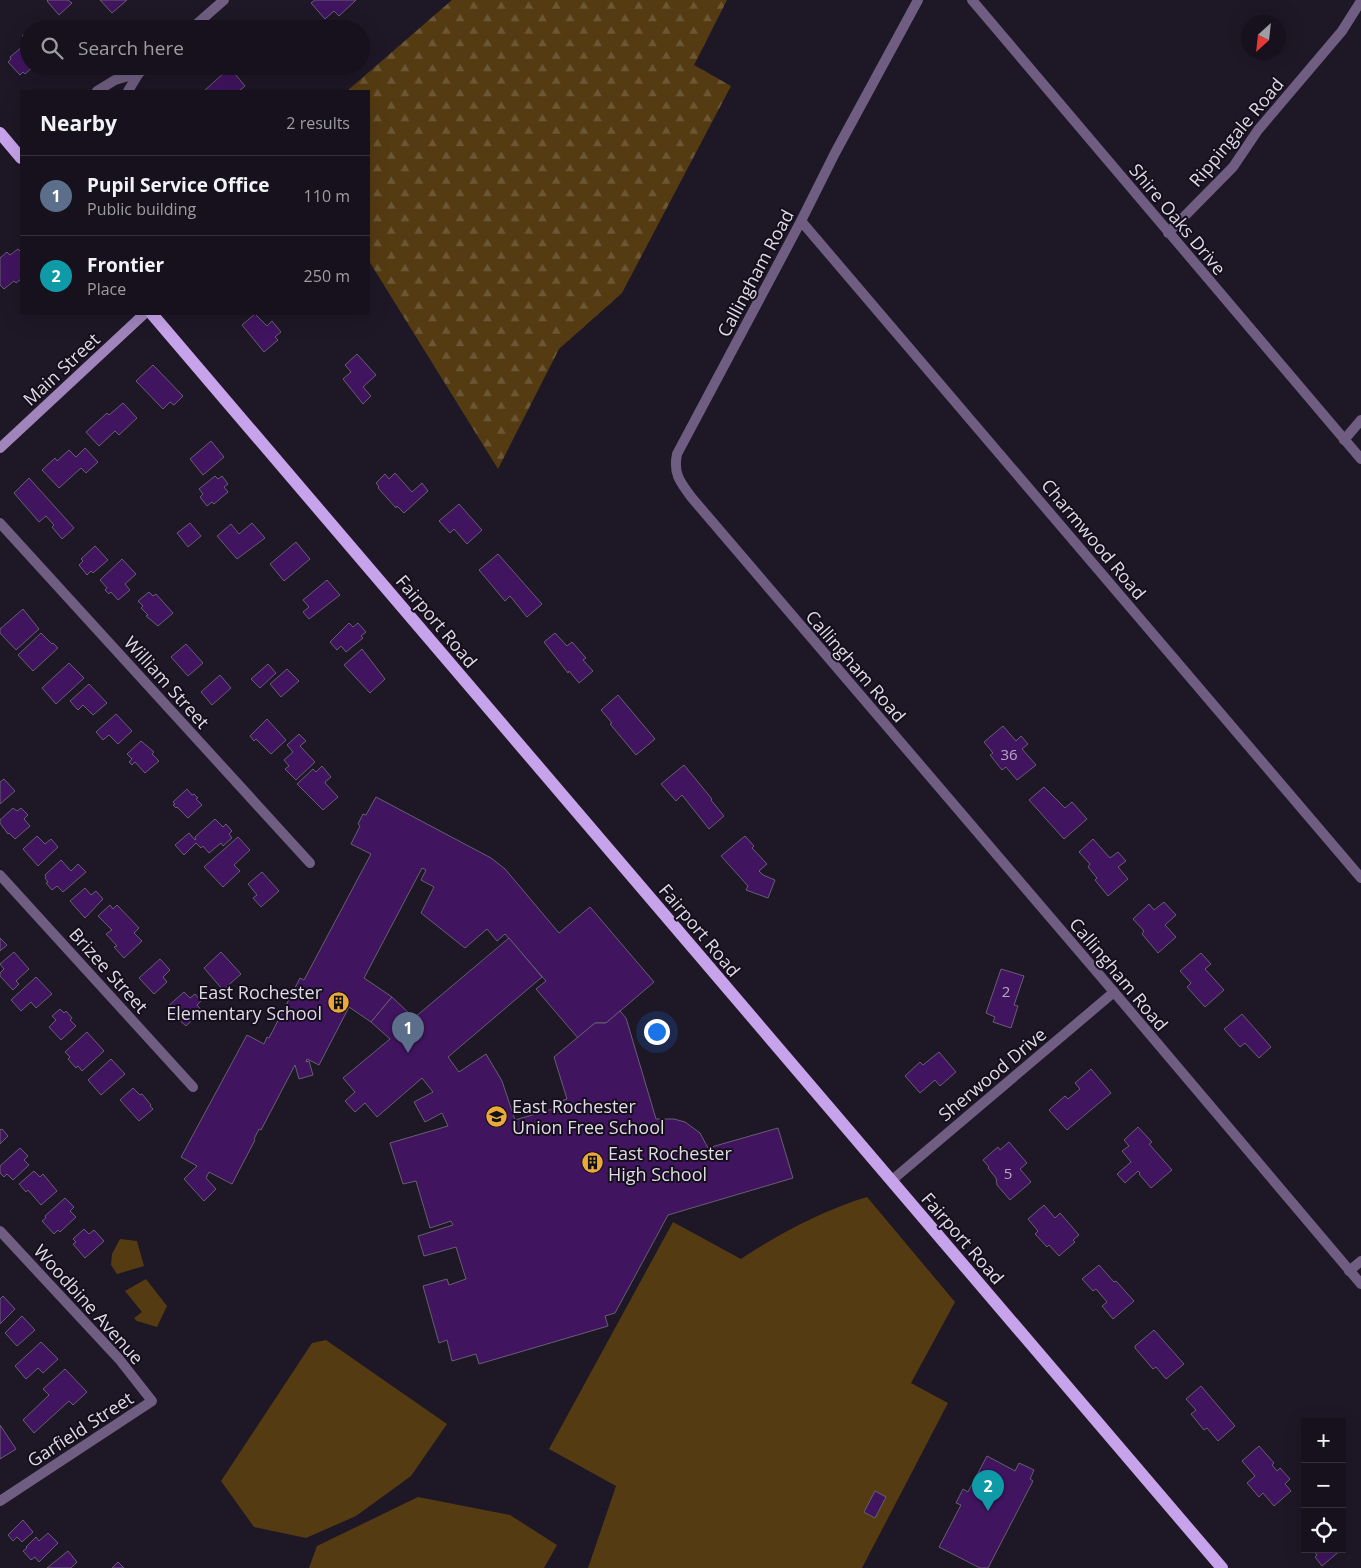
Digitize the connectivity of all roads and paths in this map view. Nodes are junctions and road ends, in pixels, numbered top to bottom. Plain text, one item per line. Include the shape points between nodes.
1 (224, 0) edge
2 (918, 0) edge
3 (972, 0) edge
4 (1361, 1) edge
5 (201, 20) edge
6 (129, 75) edge
7 (139, 75) edge
8 (98, 90) edge
9 (129, 90) edge
10 (0, 133) edge
11 (20, 154) edge
12 (802, 221) junction
13 (1168, 233) junction
14 (143, 315) edge
15 (153, 315) edge
16 (1361, 420) edge
17 (1344, 440) junction
18 (0, 448) edge
19 (1361, 459) edge
20 (0, 523) edge
21 (310, 863) dead end
22 (0, 875) edge
23 (1361, 878) edge
24 (1114, 992) junction
25 (193, 1087) dead end
26 (891, 1180) junction
27 (0, 1231) edge
28 (1361, 1261) edge
29 (1349, 1271) junction
30 (1361, 1284) edge
31 (152, 1401) joint
32 (0, 1501) edge
33 (1222, 1568) edge

1 - 5 street
2 - 12 street, Callingham Road
3 - 13 street, Shire Oaks Drive
4 - 13 street, Rippingale Road via 1342,31 1258,130 1233,168
6 - 8 street
7 - 9 street
10 - 11 main road
12 - 23 street, Charmwood Road
12 - 24 street, Callingham Road via 677,454 677,476 692,498
13 - 17 street, Shire Oaks Drive
14 - 18 street, Main Street
15 - 26 main road, Fairport Road
16 - 17 street
17 - 19 street, Shire Oaks Drive
20 - 21 street, William Street
22 - 25 street, Brizee Street
24 - 26 street, Sherwood Drive
24 - 29 street, Callingham Road
26 - 33 main road, Fairport Road
27 - 31 street, Woodbine Avenue via 119,1359
28 - 29 street
29 - 30 street, Callingham Road
31 - 32 street, Garfield Street

